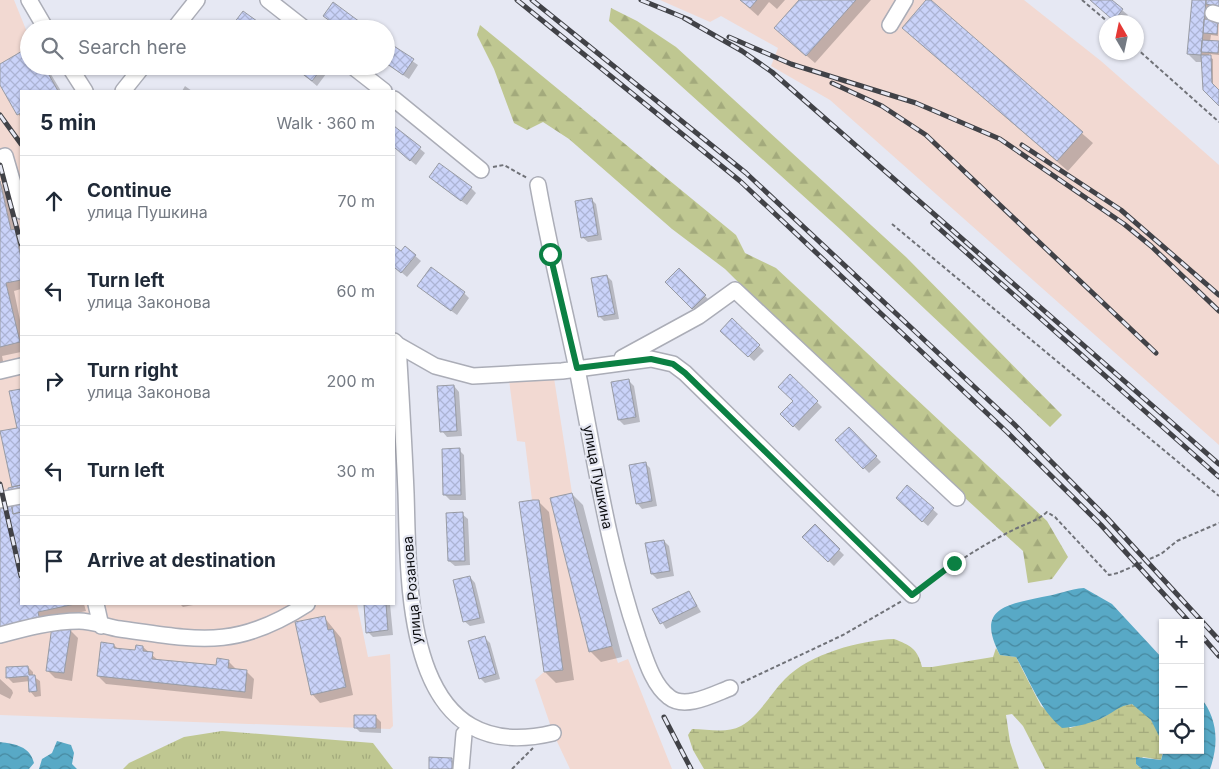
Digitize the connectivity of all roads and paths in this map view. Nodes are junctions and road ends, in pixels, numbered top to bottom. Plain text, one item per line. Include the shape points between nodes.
1 (29, 0) edge
2 (197, 0) edge
3 (268, 0) edge
4 (905, 0) edge
5 (1082, 0) edge
6 (1100, 15) edge
7 (41, 20) edge
8 (181, 20) edge
9 (294, 20) edge
10 (890, 25) dead end
11 (1144, 55) edge
12 (75, 75) edge
13 (135, 75) edge
14 (364, 75) edge
15 (84, 90) edge
16 (124, 90) edge
17 (383, 90) edge
18 (395, 102) edge
19 (1219, 122) edge
20 (0, 158) edge
21 (481, 170) joint
22 (538, 185) joint
23 (20, 207) edge
24 (892, 224) dead end
25 (396, 343) edge
26 (614, 363) junction
27 (20, 366) edge
28 (577, 368) junction
29 (0, 371) edge
30 (20, 496) edge
31 (1219, 496) edge
32 (957, 498) dead end
33 (0, 500) edge
34 (1219, 523) edge
35 (912, 595) junction
36 (96, 605) edge
37 (305, 605) edge
38 (101, 626) junction
39 (0, 635) edge
40 (730, 688) joint
41 (464, 734) junction
42 (549, 735) joint
43 (462, 769) edge
44 (512, 769) edge

1 - 7 street
2 - 8 street
3 - 9 street
4 - 10 street
5 - 6 path
11 - 19 path
12 - 15 street
13 - 16 street
14 - 17 street
18 - 21 street
20 - 23 street via 5,156
21 - 22 path via 504,165
22 - 28 street, улица Пушкина via 550,254
24 - 31 path
25 - 28 street via 435,366 473,376
25 - 41 street, улица Розанова via 415,642 432,692 445,716
26 - 28 street
26 - 32 street via 699,316 735,290
26 - 35 street via 664,360 685,373
27 - 29 street
28 - 40 street, улица Пушкина via 612,550 648,667 670,699 681,702 694,701
30 - 33 street
34 - 35 path via 1177,541 1161,554 1109,575 1047,512 1038,520 954,563
35 - 40 path via 843,636
36 - 38 street
37 - 38 street via 262,628 222,639 182,638
38 - 39 street via 82,621 51,622
41 - 42 street, улица Розанова via 498,746 521,744
41 - 43 street
42 - 44 path

